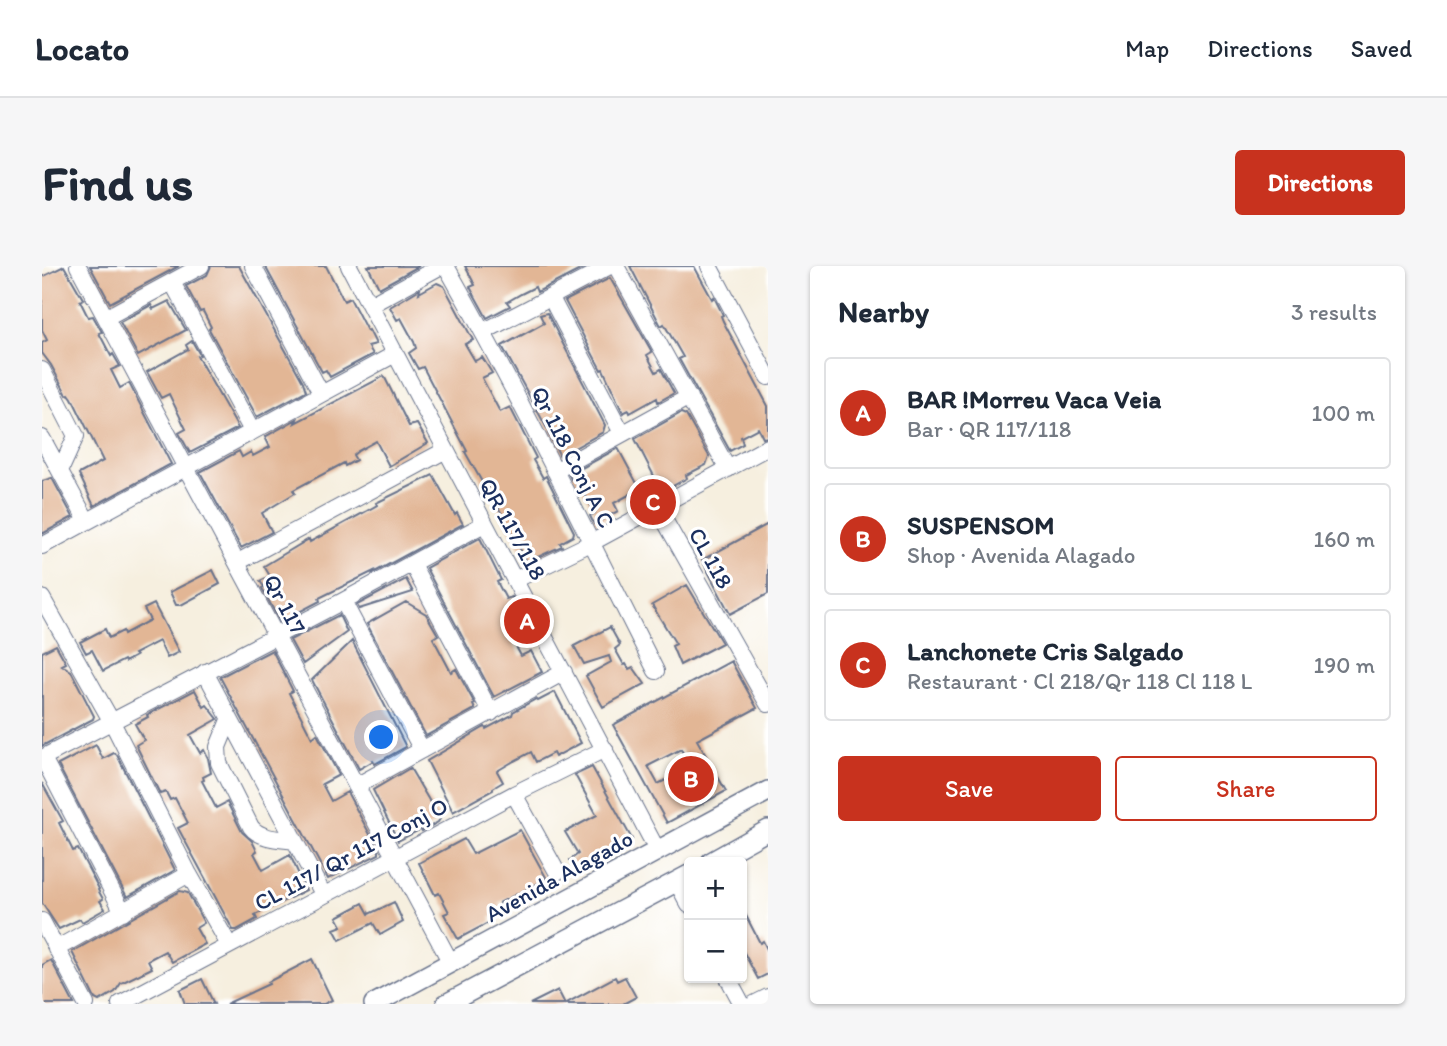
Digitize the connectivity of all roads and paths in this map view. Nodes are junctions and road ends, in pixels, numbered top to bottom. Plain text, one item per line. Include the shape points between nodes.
1 (78, 266) edge
2 (201, 266) edge
3 (253, 266) edge
4 (349, 266) edge
5 (444, 266) edge
6 (610, 266) edge
7 (616, 266) edge
8 (709, 266) edge
9 (172, 282) junction
10 (551, 298) junction
11 (370, 305) junction
12 (107, 317) junction
13 (483, 332) junction
14 (395, 354) junction
15 (42, 370) edge
16 (768, 377) edge
17 (321, 393) junction
18 (689, 397) junction
19 (252, 431) junction
20 (622, 433) junction
21 (42, 438) edge
22 (768, 447) edge
23 (444, 451) junction
24 (186, 468) junction
25 (728, 469) junction
26 (60, 471) junction
27 (555, 471) junction
28 (657, 507) junction
29 (87, 521) junction
30 (484, 524) junction
31 (591, 542) junction
32 (42, 545) edge
33 (238, 562) junction
34 (412, 564) junction
35 (515, 580) junction
36 (42, 598) edge
37 (343, 601) junction
38 (58, 627) junction
39 (42, 635) edge
40 (276, 635) junction
41 (656, 671) dead end
42 (205, 672) junction
43 (565, 672) junction
44 (768, 704) edge
45 (491, 713) junction
46 (229, 720) junction
47 (113, 722) junction
48 (605, 749) junction
49 (422, 750) junction
50 (42, 758) edge
51 (356, 786) junction
52 (768, 791) edge
53 (514, 794) junction
54 (768, 830) edge
55 (295, 841) junction
56 (657, 850) junction
57 (394, 857) junction
58 (720, 857) edge
59 (557, 872) dead end
60 (189, 874) junction
61 (683, 878) edge
62 (323, 894) junction
63 (122, 912) junction
64 (42, 921) edge
65 (229, 945) junction
66 (56, 949) junction
67 (447, 965) junction
68 (731, 983) edge
69 (768, 997) edge
70 (86, 1004) edge
71 (120, 1004) edge
72 (374, 1004) edge
73 (447, 1004) edge
74 (742, 1004) edge
75 (754, 1004) edge

1 - 12 street, Qr 117
2 - 9 street
3 - 17 street
4 - 11 street, QR 117/118
5 - 11 street
5 - 13 street, Qr 118 Conj A C
6 - 10 street
7 - 18 street
8 - 16 street
9 - 12 street
9 - 19 street
10 - 13 street
10 - 20 street
11 - 14 street, QR 117/118
12 - 24 street, Qr 117
13 - 27 street, Qr 118 Conj A C
14 - 17 street
14 - 23 street, QR 117/118
15 - 26 street via 76,436
17 - 19 street
18 - 20 street
18 - 25 street
19 - 24 street
20 - 27 street
21 - 26 street
22 - 25 street
23 - 30 street, QR 117/118
23 - 33 street
24 - 29 street
24 - 33 street, Qr 117
25 - 28 street
26 - 29 street
27 - 31 street, Qr 118 Conj A C
28 - 31 street
28 - 44 street, CL 118
29 - 32 street
30 - 34 street
30 - 35 street, QR 117/118
31 - 35 street
31 - 41 street, Qr 118 Conj A C
33 - 40 street, Qr 117
34 - 37 street
34 - 45 street
35 - 43 street, QR 117/118
36 - 38 street
37 - 40 street
37 - 49 street
38 - 39 street
38 - 47 street
40 - 42 street
40 - 51 street, Qr 117
42 - 46 street
42 - 47 street
43 - 45 street
43 - 48 street, QR 117/118
45 - 49 street
46 - 55 street
46 - 55 street via 218,747 219,763 253,831
47 - 50 street
47 - 60 street
48 - 53 street, CL 117/ Qr 117 Conj O
48 - 56 street, QR 117/118
49 - 51 street
50 - 63 street
51 - 57 street, Qr 117
52 - 56 main road, Avenida Alagado
53 - 57 street, CL 117/ Qr 117 Conj O
53 - 59 street
54 - 58 main road
55 - 62 street
56 - 67 main road, Avenida Alagado
57 - 62 street, CL 117/ Qr 117 Conj O
57 - 67 street, Qr 117
60 - 63 street
60 - 65 street
61 - 73 main road
62 - 65 street, CL 117/ Qr 117 Conj O
63 - 66 street
64 - 66 street
65 - 71 street, CL 117/ Qr 117 Conj O
66 - 70 street
67 - 72 main road, Avenida Alagado
67 - 73 main road via 437,985
68 - 74 street
69 - 75 street

